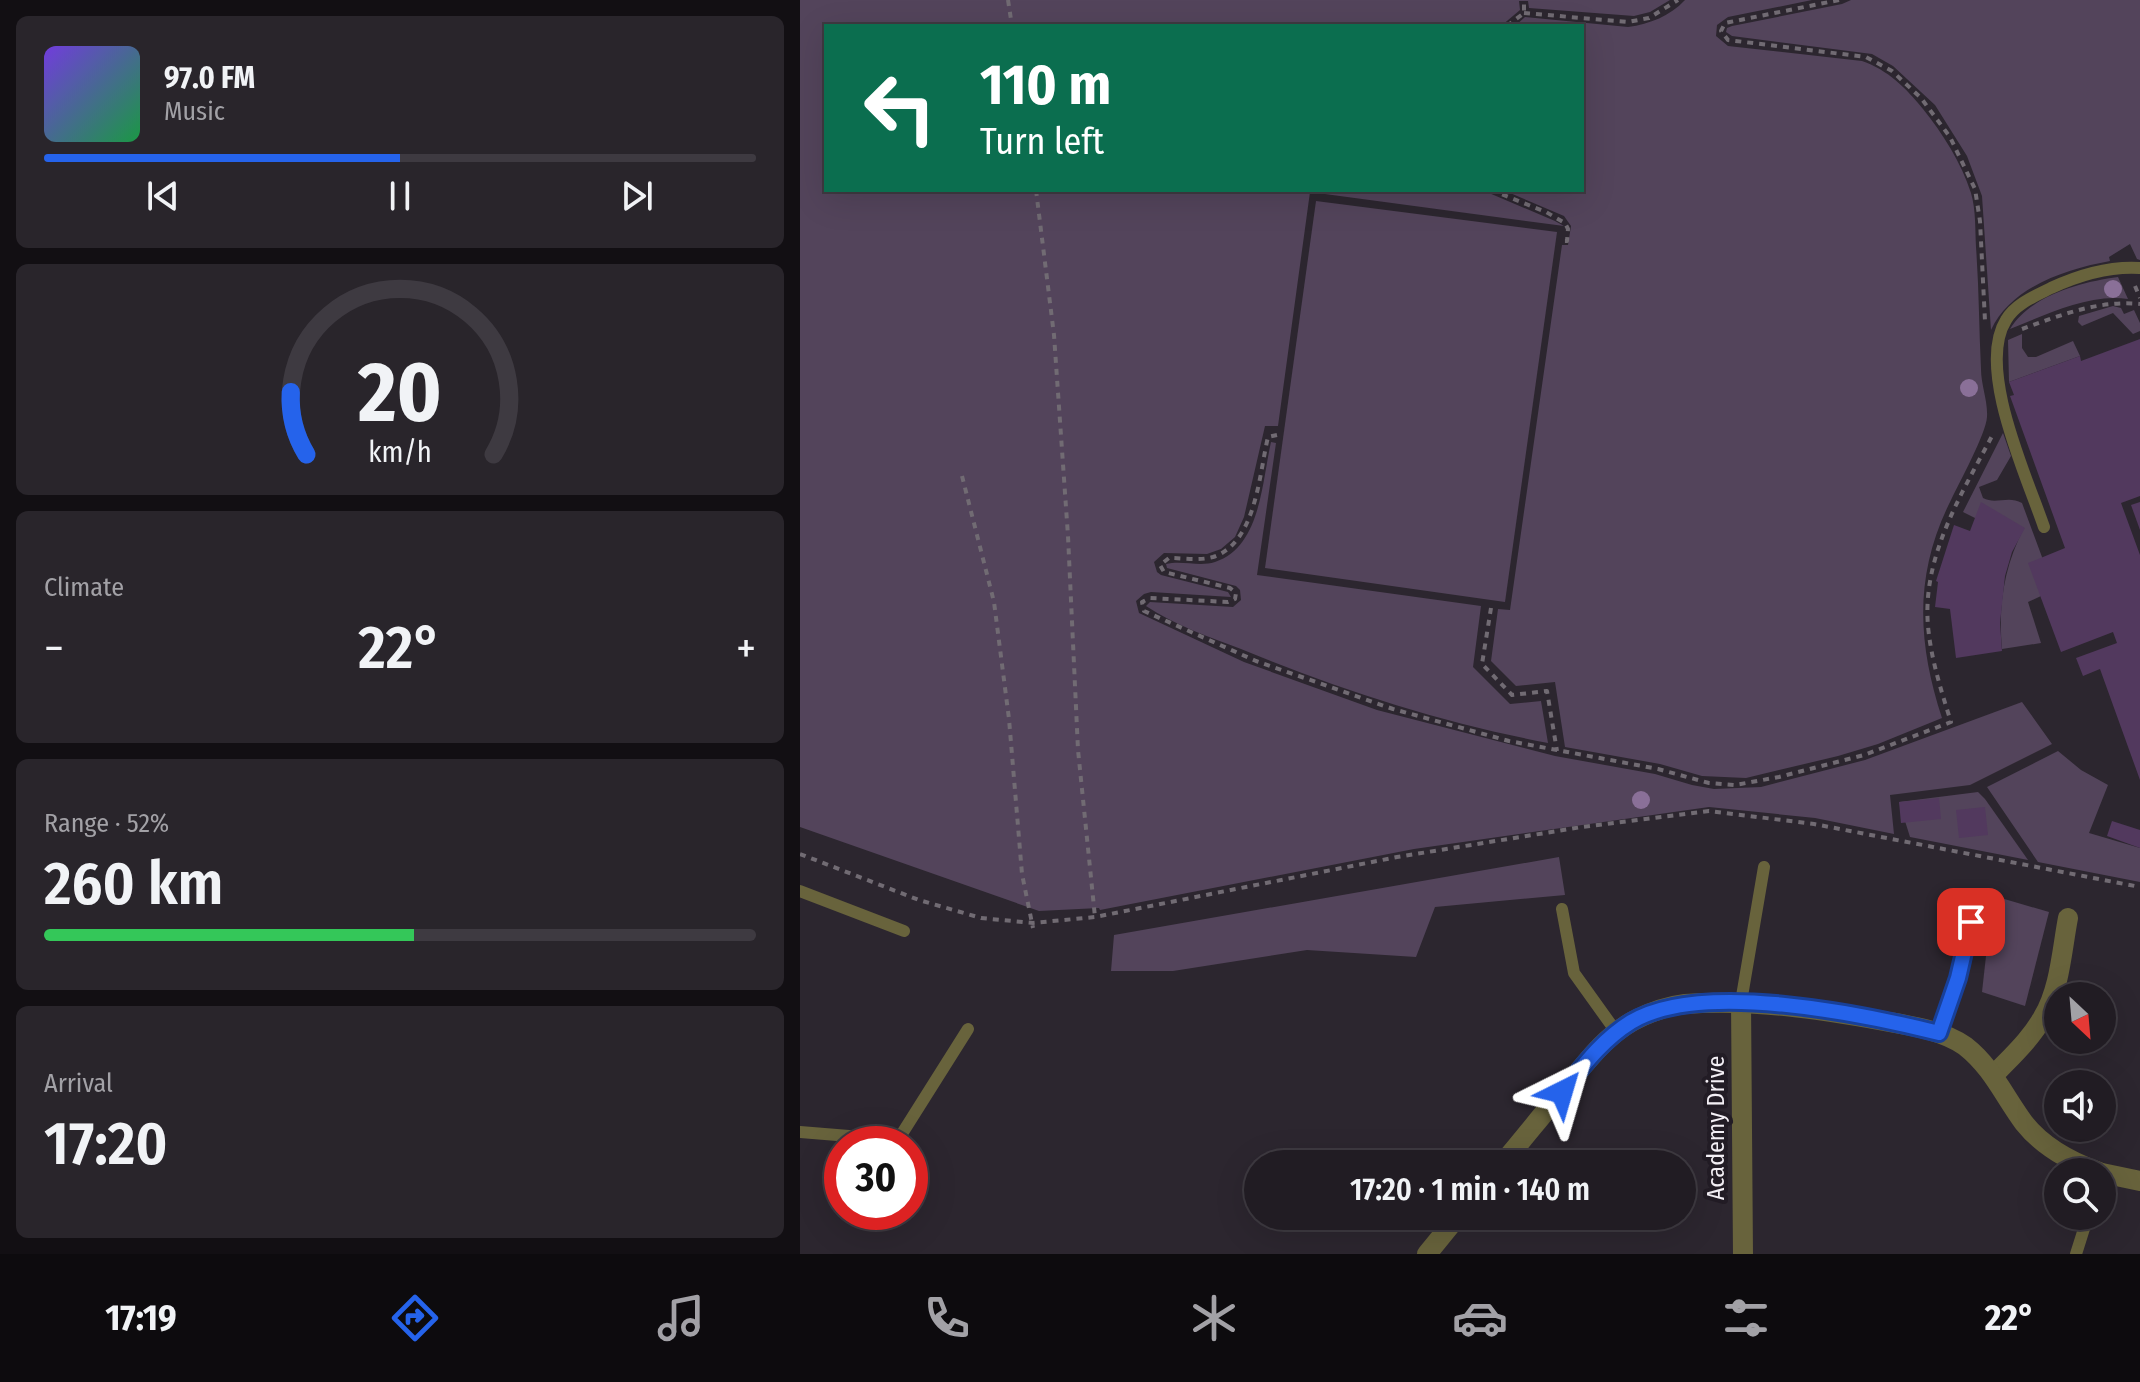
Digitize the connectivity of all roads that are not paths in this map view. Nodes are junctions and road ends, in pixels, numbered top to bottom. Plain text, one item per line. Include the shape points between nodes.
1 (2140, 268) edge
2 (2044, 527) dead end
3 (1764, 867) dead end
4 (800, 891) edge
5 (1562, 909) dead end
6 (2068, 918) dead end
7 (1971, 922) dead end
8 (904, 931) dead end
9 (1741, 1002) junction
10 (968, 1029) dead end
11 (1617, 1033) junction
12 (1939, 1033) junction
13 (1994, 1075) junction
14 (800, 1132) edge
15 (1514, 1150) edge
16 (2067, 1158) edge
17 (2116, 1175) edge
18 (2140, 1181) edge
19 (1447, 1230) edge
20 (2084, 1230) edge
21 (1427, 1254) edge
22 (1743, 1254) edge
23 (2076, 1254) edge

1 - 2 lane via 2102,270 2033,297 2007,318 1999,338 2004,410
3 - 9 lane
4 - 8 lane
5 - 11 lane via 1574,973
6 - 13 street via 2044,1016
7 - 12 lane
9 - 11 street via 1681,1005 1643,1017
9 - 12 street via 1832,1011
9 - 22 street, Academy Drive
10 - 14 lane via 898,1140
11 - 15 street
12 - 13 street via 1961,1043
13 - 16 street via 2026,1125
17 - 18 street
19 - 21 street
20 - 23 lane

